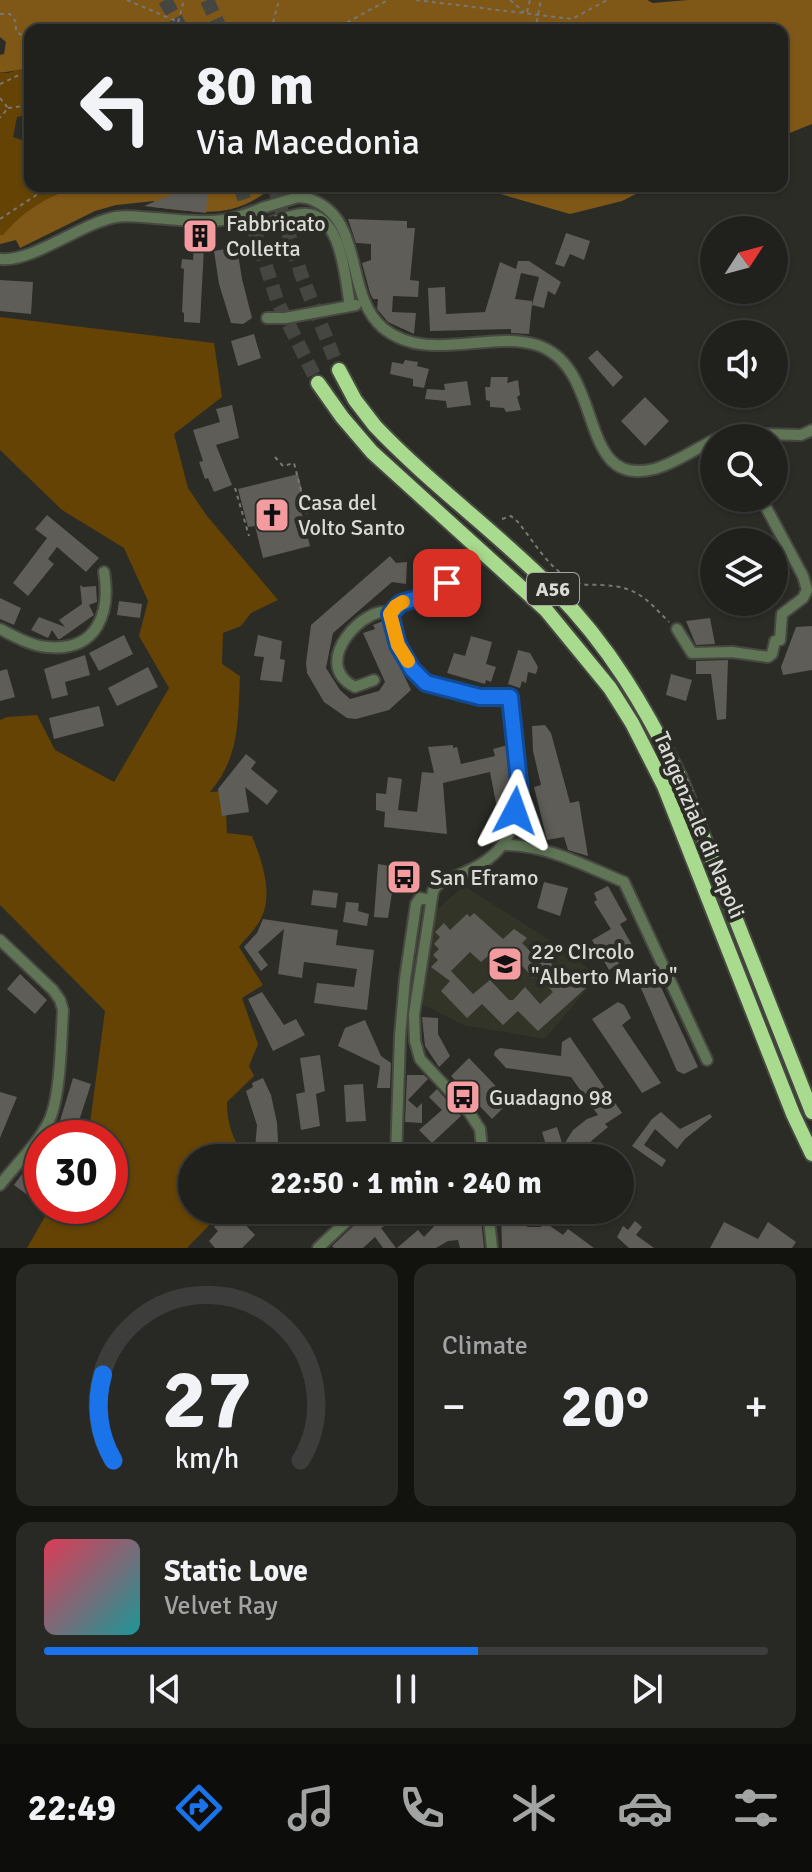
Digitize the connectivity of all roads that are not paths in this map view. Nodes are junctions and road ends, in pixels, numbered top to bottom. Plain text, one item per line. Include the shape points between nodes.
1 (252, 229) dead end
2 (0, 259) edge
3 (365, 303) junction
4 (350, 306) junction
5 (267, 318) dead end
6 (339, 370) tunnel mouth
7 (318, 383) tunnel mouth
8 (812, 430) edge
9 (788, 435) edge
10 (700, 447) edge
11 (769, 512) edge
12 (104, 572) dead end
13 (447, 583) dead end
14 (390, 614) junction
15 (0, 629) edge
16 (677, 629) road end
17 (374, 680) dead end
18 (504, 845) junction
19 (430, 900) junction
20 (0, 940) edge
21 (707, 1060) dead end
22 (812, 1112) edge
23 (397, 1144) edge
24 (482, 1144) edge
25 (812, 1154) edge
26 (0, 1185) edge
27 (344, 1224) edge
28 (489, 1224) edge
29 (318, 1248) edge
30 (492, 1248) edge

1 - 4 street via 303,214 320,218 336,237
2 - 3 street, bridge via 33,252 117,217 235,220 307,198 326,206 344,230
3 - 4 street
3 - 10 street via 382,327 414,343 529,344 556,354 582,390 599,447 616,464 655,469
4 - 5 street
6 - 22 highway, Tangenziale di Napoli / A56 via 355,400 395,446 557,593 602,645 662,739
7 - 25 highway, Tangenziale di Napoli / A56 via 372,452 546,610 610,688 647,751
8 - 9 street
11 - 16 street via 807,590 782,614 780,640 772,654 692,653
12 - 15 street via 106,608 98,626 83,640 47,647
13 - 14 street via 432,594 401,603
14 - 17 street via 380,610 369,616 344,638 336,659 350,685
14 - 18 street via 398,645 426,683 480,697 510,697 520,791
18 - 19 street via 485,862 437,885
18 - 21 street via 550,850 624,882
19 - 23 street via 420,898 416,904 405,979
19 - 24 street via 415,1041 420,1059 480,1129
20 - 26 street via 56,993 63,1010 53,1111
27 - 29 street
28 - 30 street

